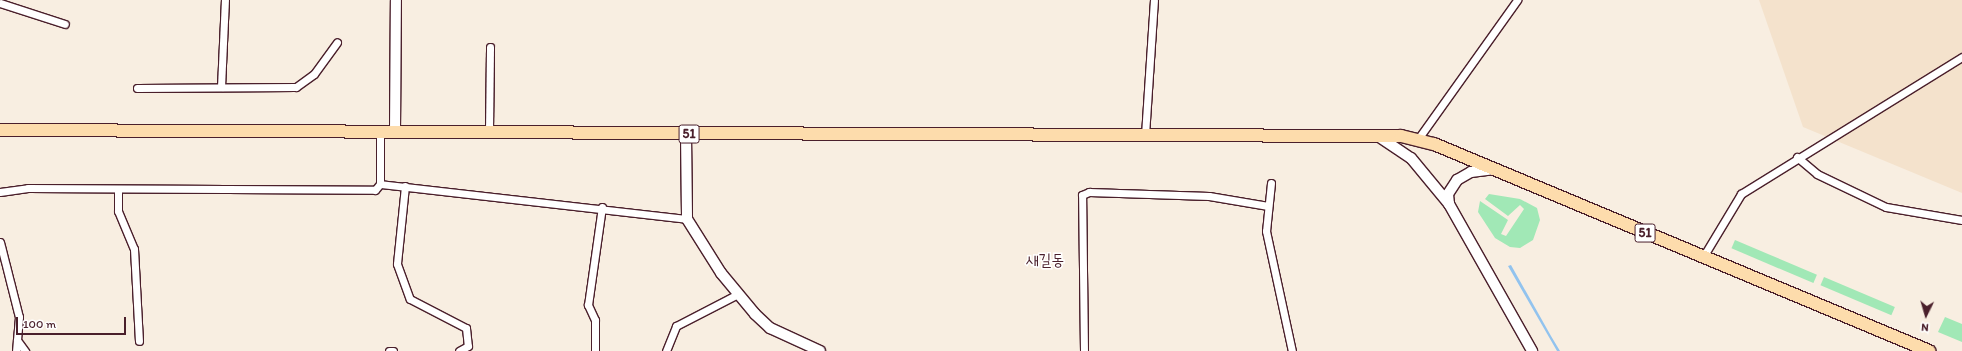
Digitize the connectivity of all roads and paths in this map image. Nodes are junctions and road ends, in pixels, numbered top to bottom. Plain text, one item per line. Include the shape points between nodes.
1 (225, 0) edge
2 (396, 0) edge
3 (1154, 0) edge
4 (1517, 0) edge
5 (0, 3) edge
6 (65, 24) dead end
7 (337, 42) dead end
8 (490, 47) dead end
9 (1962, 57) edge
10 (137, 88) dead end
11 (221, 88) junction
12 (0, 130) edge
13 (380, 131) junction
14 (395, 131) junction
15 (489, 131) junction
16 (686, 134) junction
17 (1145, 135) junction
18 (1378, 136) junction
19 (1418, 139) junction
20 (1797, 157) junction
21 (1495, 169) junction
22 (1271, 183) dead end
23 (380, 184) junction
24 (405, 186) junction
25 (118, 190) junction
26 (0, 192) edge
27 (1449, 204) junction
28 (1268, 206) junction
29 (602, 208) junction
30 (687, 219) junction
31 (1962, 220) edge
32 (0, 242) edge
33 (1703, 257) junction
34 (738, 294) junction
35 (17, 340) junction
36 (139, 340) dead end
37 (1912, 347) edge
38 (16, 351) edge
39 (25, 351) edge
40 (389, 351) edge
41 (393, 351) edge
42 (459, 351) edge
43 (595, 351) edge
44 (666, 351) edge
45 (820, 351) edge
46 (1084, 351) edge
47 (1292, 351) edge
48 (1532, 351) edge
49 (1929, 351) edge

1 - 11 street
2 - 14 street
3 - 17 street
4 - 19 street
5 - 6 street
7 - 11 street via 305,84
8 - 15 street
9 - 20 street
10 - 11 street
12 - 13 main road, 51
13 - 14 main road, 51
13 - 23 street
14 - 15 main road, 51
15 - 16 main road, 51
16 - 17 main road, 51
16 - 30 street
17 - 18 main road, 51
18 - 19 main road, 51
18 - 27 street via 1411,158
19 - 21 main road, 51
20 - 31 street via 1817,174 1886,207
20 - 33 street via 1741,194
21 - 27 street via 1471,172 1457,180 1448,194
21 - 33 main road, 51
22 - 28 street
23 - 24 street
23 - 25 street via 375,190
24 - 29 street
24 - 42 street via 397,264 410,299 466,328 468,346
25 - 26 street via 28,188
25 - 36 street via 118,211 134,249
27 - 48 street
28 - 46 street via 1209,196 1090,192 1082,195
28 - 47 street via 1266,231 1270,256
29 - 30 street
29 - 43 street via 588,305 595,320
30 - 34 street
32 - 35 street via 19,317
33 - 37 main road, 51
34 - 44 street via 676,326
34 - 45 street via 770,328
35 - 38 street
35 - 39 street
37 - 49 main road
40 - 41 street

